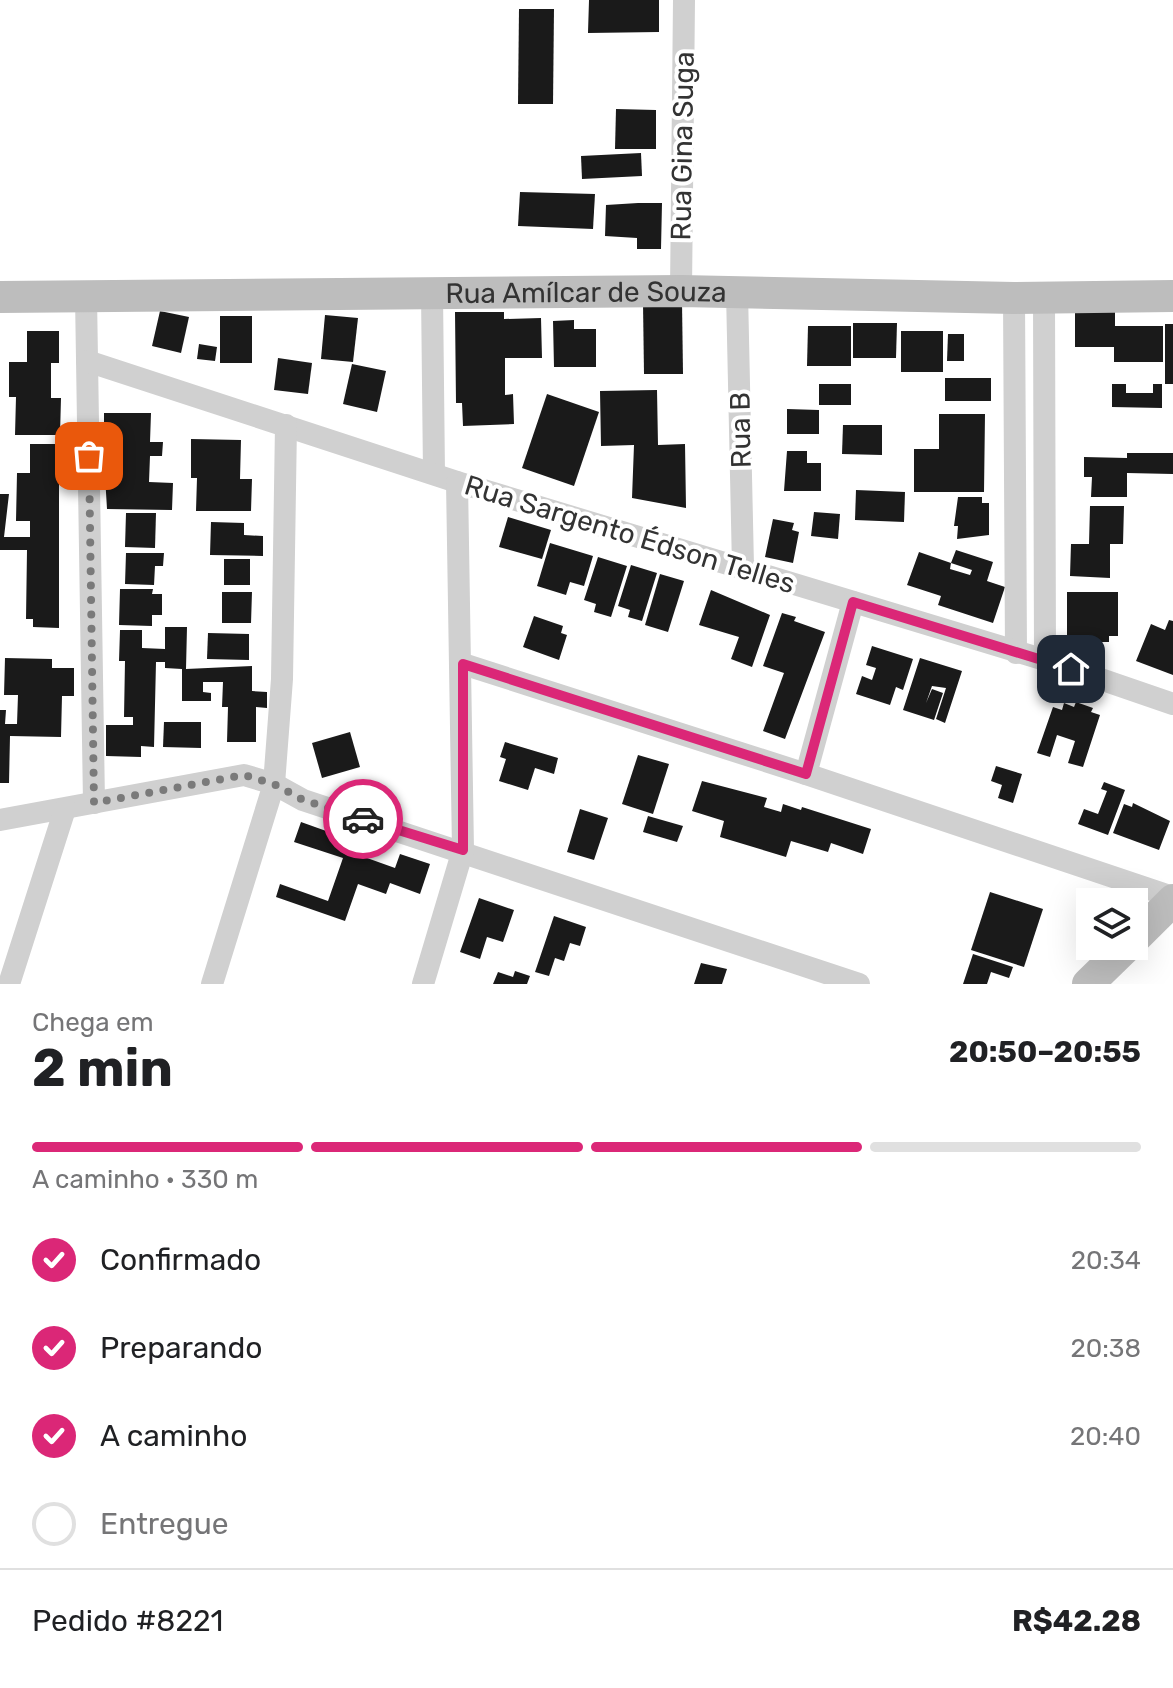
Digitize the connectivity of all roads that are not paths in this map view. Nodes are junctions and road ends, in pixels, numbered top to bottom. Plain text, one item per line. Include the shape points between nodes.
1 (684, 0) edge
2 (681, 291) junction
3 (737, 292) junction
4 (432, 293) junction
5 (86, 296) junction
6 (1173, 296) edge
7 (0, 297) edge
8 (1029, 298) junction
9 (87, 361) junction
10 (286, 425) junction
11 (1045, 449) junction
12 (1016, 450) junction
13 (434, 474) junction
14 (457, 482) junction
15 (743, 567) junction
16 (853, 602) junction
17 (1016, 653) junction
18 (1045, 660) junction
19 (463, 664) junction
20 (1173, 704) edge
21 (806, 774) junction
22 (274, 784) junction
23 (94, 803) junction
24 (65, 809) junction
25 (0, 820) edge
26 (463, 850) junction
27 (1173, 899) edge
28 (1148, 925) edge
29 (1113, 960) edge
30 (9, 984) edge
31 (212, 984) edge
32 (423, 984) edge
33 (859, 984) edge
34 (1088, 984) edge

1 - 2 street, Rua Gina Suga
2 - 3 street, Rua Amílcar de Souza
2 - 4 street, Rua Amílcar de Souza
3 - 8 street, Rua Amílcar de Souza
3 - 15 street, Rua B
4 - 5 street, Rua Amílcar de Souza
4 - 13 street
5 - 7 street, Rua Amílcar de Souza
5 - 9 street
6 - 8 street, Rua Amílcar de Souza
8 - 11 street
8 - 12 street
9 - 10 street, Rua Sargento Édson Telles
9 - 23 street
10 - 13 street, Rua Sargento Édson Telles
10 - 22 street via 282,679
11 - 12 street
11 - 18 street
12 - 17 street
13 - 14 street, Rua Sargento Édson Telles
14 - 15 street, Rua Sargento Édson Telles
14 - 19 street
15 - 16 street, Rua Sargento Édson Telles
16 - 17 street, Rua Sargento Édson Telles
16 - 21 street
17 - 18 street, Rua Sargento Édson Telles
18 - 20 street, Rua Sargento Édson Telles
19 - 21 street
19 - 26 street
21 - 27 street
22 - 23 street via 244,775
22 - 26 street via 303,800
22 - 31 street
23 - 24 street
24 - 25 street
24 - 30 street
26 - 32 street
26 - 33 street
27 - 28 street
29 - 34 street

